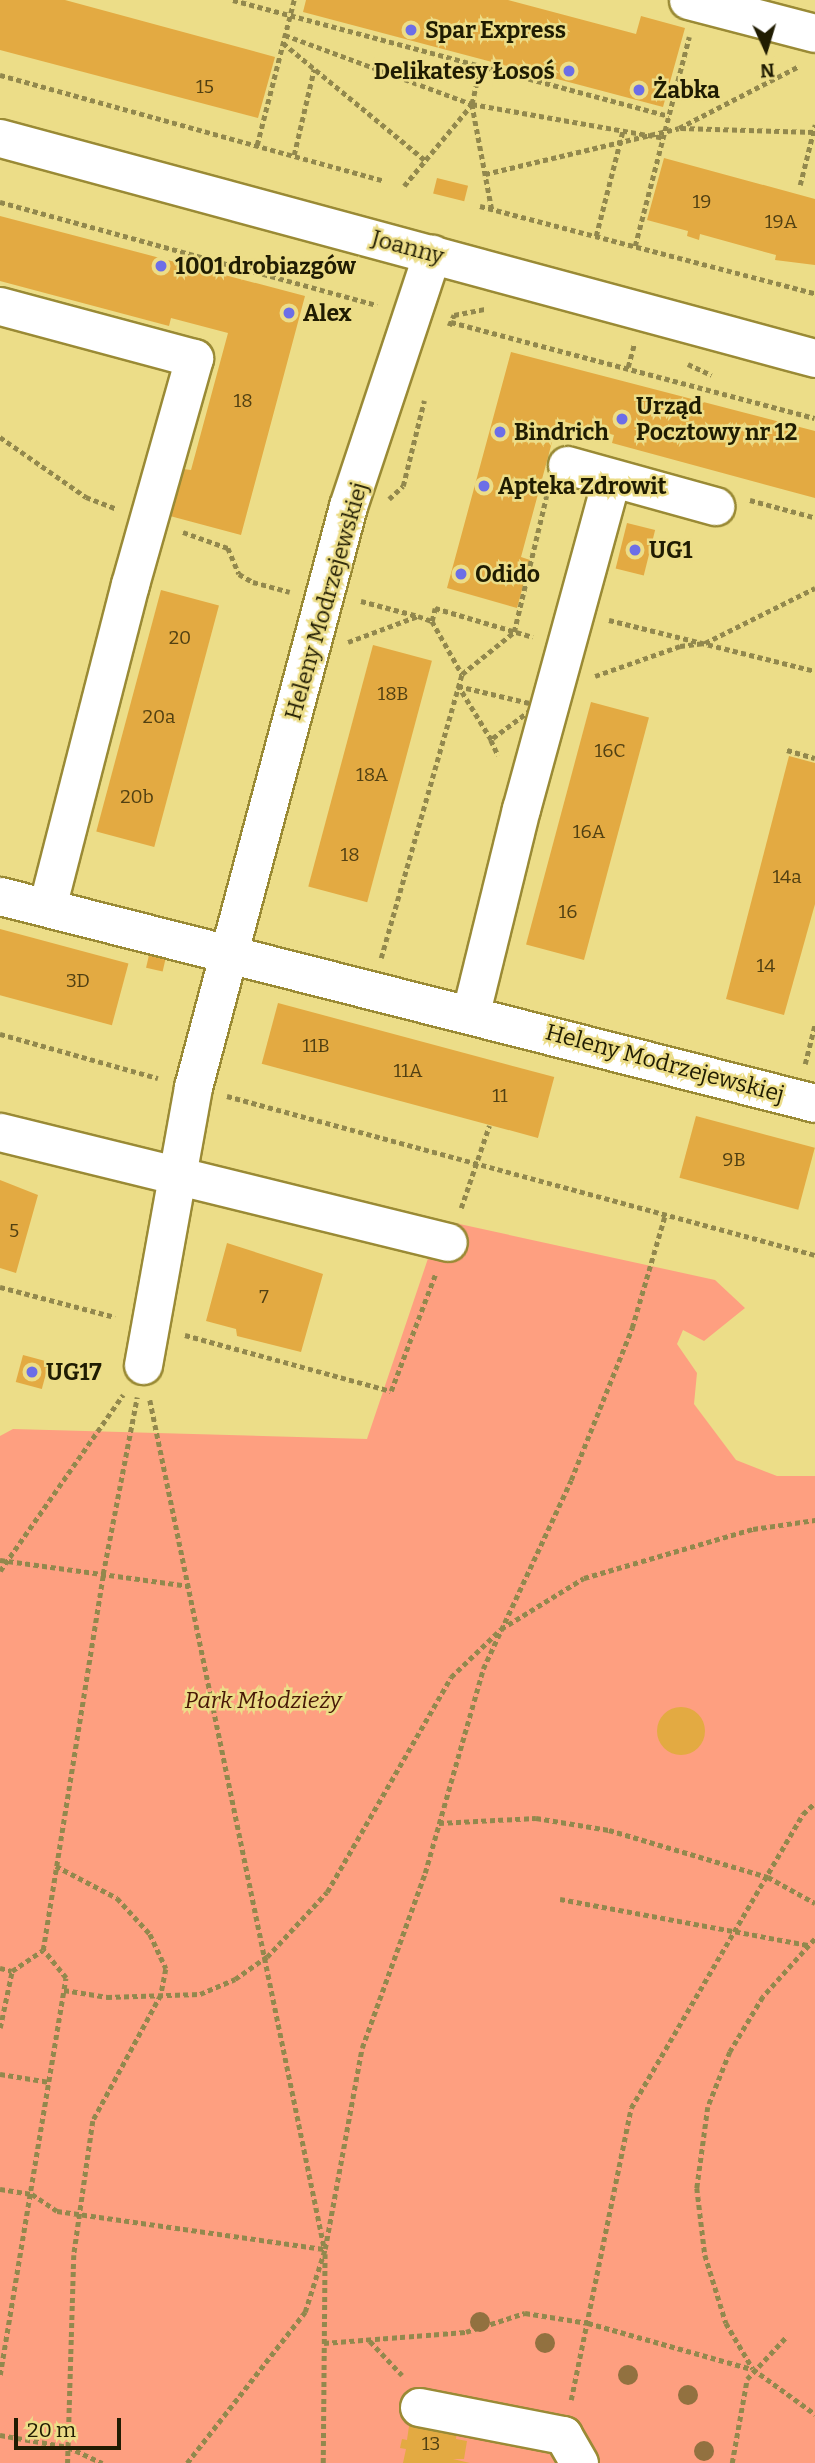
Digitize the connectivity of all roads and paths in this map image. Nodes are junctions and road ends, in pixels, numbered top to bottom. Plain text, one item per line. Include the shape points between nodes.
1 (233, 0) edge
2 (294, 0) edge
3 (693, 1) edge
4 (290, 15) junction
5 (285, 35) junction
6 (283, 43) junction
7 (809, 48) edge
8 (481, 66) junction
9 (314, 69) junction
10 (0, 75) edge
11 (472, 104) junction
12 (669, 117) junction
13 (815, 125) edge
14 (680, 128) junction
15 (665, 129) junction
16 (623, 130) junction
17 (814, 132) edge
18 (652, 134) junction
19 (0, 138) edge
20 (664, 138) junction
21 (619, 141) junction
22 (257, 145) junction
23 (294, 155) junction
24 (425, 160) junction
25 (485, 174) junction
26 (385, 181) dead end
27 (800, 185) dead end
28 (404, 186) dead end
29 (0, 202) edge
30 (480, 206) dead end
31 (492, 210) junction
32 (596, 236) junction
33 (635, 246) junction
34 (432, 254) junction
35 (815, 293) edge
36 (377, 305) dead end
37 (0, 306) edge
38 (496, 309) dead end
39 (451, 322) junction
40 (446, 333) dead end
41 (635, 340) dead end
42 (815, 358) edge
43 (628, 367) junction
44 (427, 389) dead end
45 (815, 418) edge
46 (0, 437) edge
47 (559, 473) joint
48 (611, 479) junction
49 (727, 501) joint
50 (383, 502) dead end
51 (814, 515) edge
52 (159, 524) junction
53 (815, 589) edge
54 (301, 595) dead end
55 (356, 600) dead end
56 (418, 616) junction
57 (599, 617) dead end
58 (432, 621) junction
59 (514, 632) junction
60 (705, 643) junction
61 (343, 644) dead end
62 (567, 645) junction
63 (815, 671) edge
64 (462, 674) junction
65 (593, 677) dead end
66 (458, 686) junction
67 (787, 750) dead end
68 (815, 758) edge
69 (0, 896) edge
70 (47, 907) junction
71 (231, 951) junction
72 (377, 972) dead end
73 (471, 1012) junction
74 (815, 1024) edge
75 (0, 1034) edge
76 (193, 1087) junction
77 (809, 1088) edge
78 (489, 1126) dead end
79 (0, 1132) edge
80 (478, 1162) junction
81 (177, 1175) junction
82 (665, 1215) junction
83 (448, 1242) junction
84 (815, 1255) edge
85 (0, 1287) edge
86 (152, 1326) junction
87 (143, 1365) junction
88 (815, 1520) edge
89 (0, 1560) edge
90 (7, 1561) junction
91 (0, 1571) edge
92 (103, 1574) junction
93 (189, 1586) junction
94 (501, 1629) junction
95 (815, 1803) edge
96 (439, 1823) junction
97 (56, 1866) junction
98 (768, 1877) junction
99 (559, 1899) dead end
100 (815, 1903) edge
101 (735, 1931) junction
102 (815, 1939) edge
103 (809, 1945) junction
104 (43, 1950) junction
105 (267, 1957) junction
106 (0, 1968) edge
107 (12, 1971) junction
108 (64, 1990) junction
109 (161, 1995) junction
110 (0, 2028) edge
111 (0, 2074) edge
112 (49, 2082) junction
113 (0, 2189) edge
114 (32, 2194) junction
115 (78, 2215) junction
116 (325, 2249) junction
117 (588, 2323) junction
118 (787, 2336) dead end
119 (369, 2340) junction
120 (324, 2343) junction
121 (2, 2352) edge
122 (753, 2369) junction
123 (399, 2374) dead end
124 (0, 2375) edge
125 (419, 2407) dead end
126 (815, 2414) edge
127 (0, 2435) edge
128 (68, 2447) junction
129 (571, 2449) edge
130 (68, 2463) edge
131 (103, 2463) edge
132 (187, 2463) edge
133 (323, 2463) edge
134 (732, 2463) edge

1 - 4 path
2 - 4 path
3 - 7 street
3 - 12 path
4 - 5 path
4 - 8 path
5 - 6 path
5 - 11 path
6 - 9 path
6 - 22 path
7 - 14 path
8 - 11 path
8 - 12 path
9 - 23 path
9 - 24 path
10 - 22 path
11 - 16 path
11 - 24 path
11 - 25 path
12 - 15 path
13 - 17 path
14 - 15 path
14 - 17 path
15 - 18 path
15 - 20 path
16 - 18 path
16 - 21 path
17 - 27 path
18 - 20 path
18 - 21 path
19 - 34 street, Joanny
20 - 33 path
21 - 25 path
21 - 32 path
22 - 23 path
23 - 26 path
24 - 28 path
25 - 31 path
29 - 36 path
30 - 31 path
31 - 32 path
32 - 33 path
33 - 35 path
34 - 42 street, Joanny
34 - 71 street, Heleny Modrzejewskiej via 348,506
37 - 52 street via 194,358
38 - 39 path via 475,308 454,315
39 - 40 path
39 - 43 path
41 - 43 path
43 - 45 path
44 - 50 path via 403,486
46 - 52 path via 86,497
47 - 48 street
47 - 59 path
48 - 49 street
48 - 62 street
49 - 51 path
52 - 54 path via 228,548 239,574 253,582
52 - 70 street via 130,584
53 - 60 path
55 - 56 path
56 - 58 path
56 - 61 path
57 - 60 path
58 - 59 path via 435,608
58 - 64 path
59 - 62 path
59 - 64 path
60 - 63 path
60 - 65 path via 680,646
62 - 73 street
64 - 66 path
66 - 66 path via 525,702 538,705 491,740
66 - 72 path
67 - 68 path
69 - 70 street, Heleny Modrzejewskiej
70 - 71 street, Heleny Modrzejewskiej via 204,950
71 - 73 street, Heleny Modrzejewskiej
71 - 76 street, Heleny Modrzejewskiej
73 - 77 street, Heleny Modrzejewskiej
74 - 77 path
75 - 76 path
76 - 80 path
76 - 81 street, Heleny Modrzejewskiej
78 - 80 path
79 - 81 street
80 - 82 path
80 - 83 path
81 - 83 street
81 - 86 street, Heleny Modrzejewskiej
82 - 84 path
82 - 94 path via 632,1328 571,1480
83 - 86 path via 391,1391
85 - 86 path
86 - 87 street, Heleny Modrzejewskiej
87 - 90 path
87 - 92 path
87 - 93 path
88 - 94 path via 752,1529 584,1578
89 - 90 path
90 - 91 path
90 - 92 path
92 - 93 path
92 - 97 path
93 - 105 path
94 - 96 path via 483,1669
94 - 105 path via 451,1677 327,1892
95 - 98 path via 803,1815
96 - 98 path via 536,1818 609,1830
96 - 116 path via 362,2048
97 - 104 path
97 - 109 path via 117,1898 150,1934 166,1969
98 - 100 path
98 - 101 path
99 - 101 path
101 - 103 path
101 - 117 path via 631,2108
102 - 103 path
103 - 122 path via 762,1997 744,2025 718,2078 700,2139 697,2188 705,2255 726,2323
104 - 107 path
104 - 108 path via 66,1978
105 - 109 path via 200,1994
105 - 116 path
106 - 107 path
107 - 110 path
108 - 109 path via 107,1997
108 - 112 path
109 - 115 path via 93,2121
111 - 112 path
112 - 114 path
113 - 114 path
114 - 115 path via 57,2211
114 - 121 path
115 - 116 path
115 - 128 path
116 - 120 path
116 - 132 path via 305,2312
117 - 119 path via 525,2313 466,2332
117 - 122 path
117 - 129 path
118 - 122 path
119 - 120 path
119 - 123 path
120 - 133 path
121 - 124 path
122 - 126 path
122 - 134 path via 747,2379
125 - 129 street
127 - 128 path
128 - 130 path
128 - 131 path

